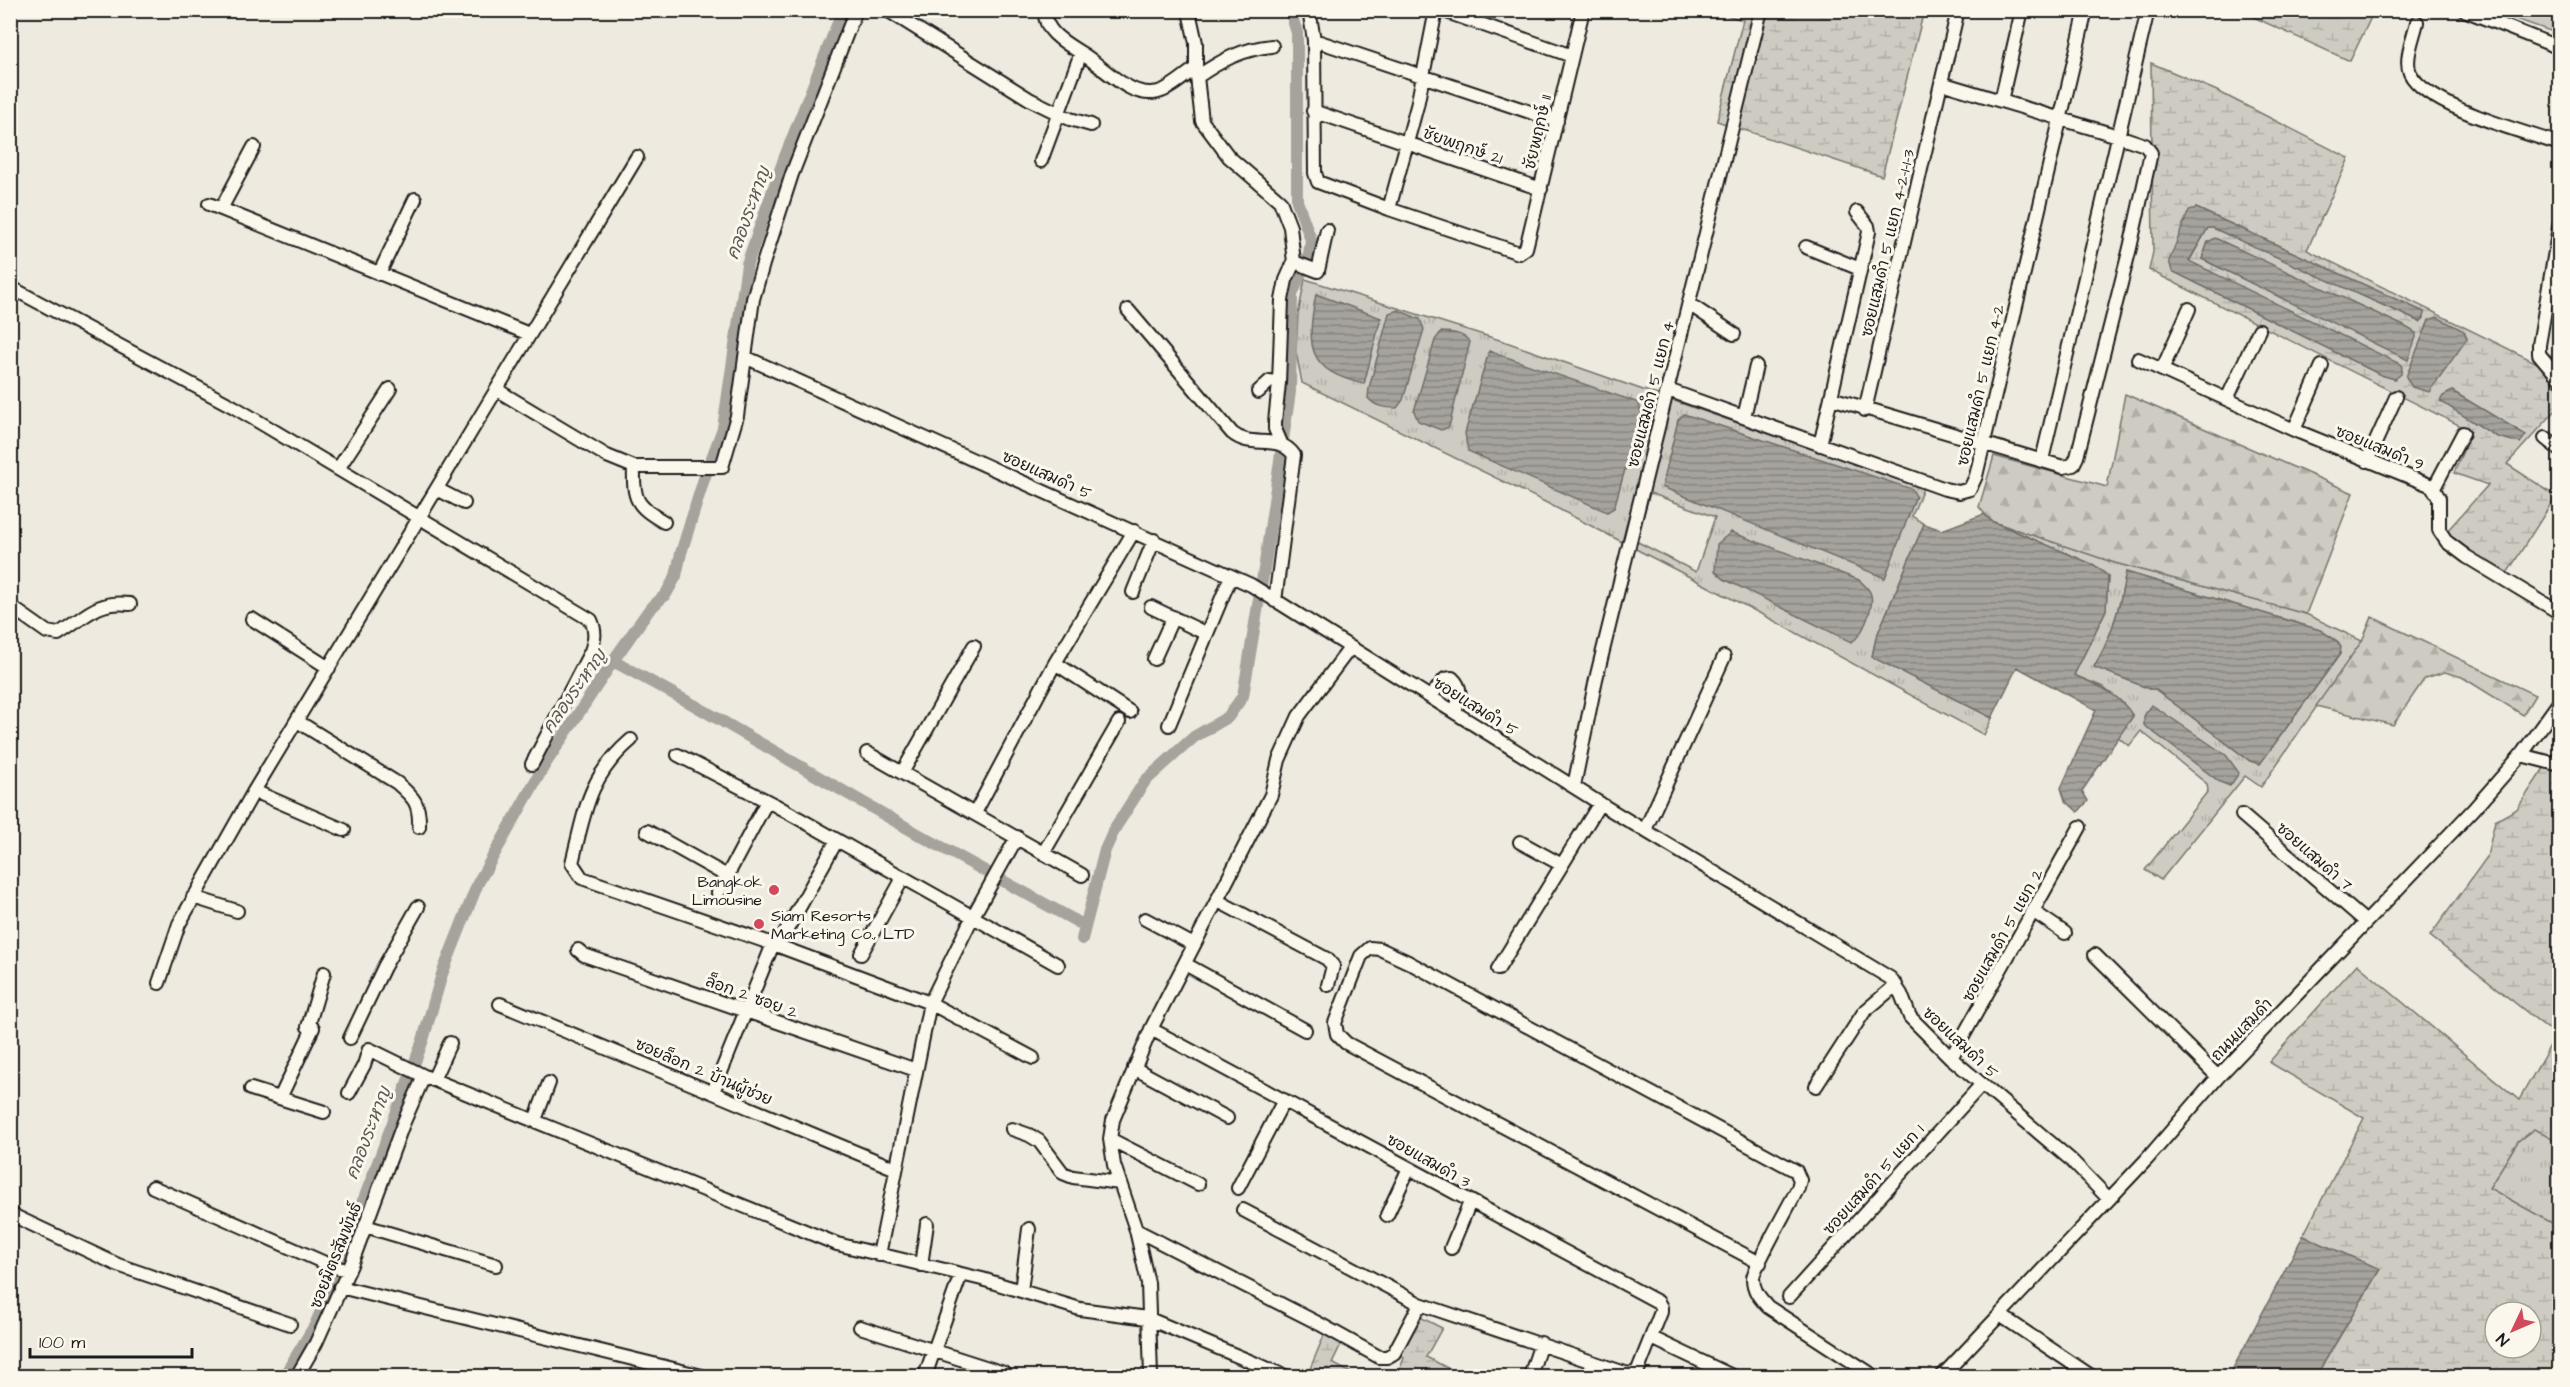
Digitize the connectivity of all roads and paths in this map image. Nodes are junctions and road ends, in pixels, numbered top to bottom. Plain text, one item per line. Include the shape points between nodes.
1 (856, 10) edge
2 (887, 10) edge
3 (1045, 10) edge
4 (1309, 10) edge
5 (1436, 10) edge
6 (1441, 10) edge
7 (1583, 10) edge
8 (1761, 10) edge
9 (1958, 10) edge
10 (2022, 10) edge
11 (2086, 10) edge
12 (2148, 10) edge
13 (2464, 10) edge
14 (1190, 16) dead end
15 (2417, 22) dead end
16 (1314, 40) junction
17 (1272, 46) dead end
18 (2559, 48) edge
19 (1081, 53) junction
20 (1572, 56) junction
21 (1197, 73) junction
22 (1424, 76) junction
23 (1941, 83) junction
24 (2001, 101) junction
25 (1313, 111) junction
26 (1058, 113) junction
27 (2060, 118) junction
28 (1557, 121) junction
29 (1090, 125) dead end
30 (2118, 136) junction
31 (1408, 143) junction
32 (2559, 144) edge
33 (254, 147) dead end
34 (637, 157) dead end
35 (1041, 161) dead end
36 (1541, 189) junction
37 (415, 199) dead end
38 (1389, 209) junction
39 (1857, 212) dead end
40 (2559, 222) edge
41 (1327, 230) dead end
42 (1806, 247) dead end
43 (1294, 262) junction
44 (1860, 269) junction
45 (379, 274) junction
46 (10, 287) edge
47 (1689, 304) junction
48 (2189, 309) dead end
49 (1128, 310) dead end
50 (2259, 330) dead end
51 (529, 334) junction
52 (1734, 334) dead end
53 (745, 357) junction
54 (2138, 358) dead end
55 (1756, 366) dead end
56 (2322, 366) dead end
57 (2162, 370) junction
58 (2559, 380) edge
59 (1280, 383) junction
60 (390, 389) dead end
61 (496, 390) junction
62 (1668, 390) junction
63 (1258, 392) dead end
64 (2396, 397) dead end
65 (1831, 398) junction
66 (2227, 399) junction
67 (1865, 410) junction
68 (1744, 417) junction
69 (2294, 430) junction
70 (2463, 433) dead end
71 (2545, 438) dead end
72 (1281, 443) junction
73 (1982, 443) junction
74 (1820, 445) junction
75 (2559, 450) edge
76 (2042, 460) junction
77 (2367, 461) junction
78 (634, 467) junction
79 (338, 469) junction
80 (2434, 488) junction
81 (437, 489) junction
82 (464, 503) dead end
83 (420, 516) junction
84 (664, 522) dead end
85 (1134, 531) junction
86 (1154, 540) junction
87 (1231, 576) junction
88 (1133, 592) dead end
89 (1275, 601) junction
90 (130, 604) dead end
91 (10, 606) edge
92 (1151, 607) dead end
93 (2559, 614) edge
94 (1173, 617) junction
95 (252, 619) dead end
96 (1207, 634) junction
97 (974, 646) dead end
98 (1350, 648) junction
99 (1724, 657) dead end
100 (1154, 659) dead end
101 (1055, 663) junction
102 (329, 668) junction
103 (1430, 697) junction
104 (2559, 701) edge
105 (1130, 712) dead end
106 (1455, 712) junction
107 (297, 721) junction
108 (1119, 722) dead end
109 (1169, 725) dead end
110 (631, 740) dead end
111 (867, 753) dead end
112 (678, 755) dead end
113 (2521, 755) junction
114 (532, 764) dead end
115 (2559, 765) edge
116 (902, 773) junction
117 (1574, 786) junction
118 (254, 791) junction
119 (768, 801) junction
120 (1600, 803) junction
121 (975, 813) junction
122 (2242, 815) dead end
123 (419, 827) dead end
124 (2080, 828) dead end
125 (344, 830) dead end
126 (1645, 830) junction
127 (647, 831) dead end
128 (1017, 837) junction
129 (837, 840) junction
130 (1520, 842) dead end
131 (1044, 852) junction
132 (1562, 865) junction
133 (1082, 875) dead end
134 (727, 876) junction
135 (903, 878) junction
136 (718, 893) dead end
137 (193, 897) junction
138 (1218, 901) junction
139 (418, 907) dead end
140 (237, 911) dead end
141 (2034, 912) junction
142 (972, 918) junction
143 (1145, 919) dead end
144 (2366, 922) junction
145 (785, 933) dead end
146 (2065, 933) dead end
147 (773, 944) junction
148 (1194, 945) junction
149 (578, 950) dead end
150 (861, 954) dead end
151 (2095, 955) dead end
152 (1185, 964) junction
153 (1058, 965) dead end
154 (1498, 969) dead end
155 (324, 973) dead end
156 (159, 982) dead end
157 (1328, 985) dead end
158 (1896, 985) junction
159 (930, 1002) junction
160 (500, 1004) dead end
161 (746, 1012) junction
162 (1151, 1029) junction
163 (1305, 1030) dead end
164 (350, 1038) dead end
165 (450, 1042) dead end
166 (1033, 1058) dead end
167 (1952, 1058) junction
168 (1134, 1068) junction
169 (916, 1070) junction
170 (420, 1074) junction
171 (2218, 1077) junction
172 (549, 1083) dead end
173 (1982, 1084) junction
174 (1816, 1086) dead end
175 (251, 1089) dead end
176 (713, 1092) junction
177 (350, 1093) dead end
178 (280, 1098) junction
179 (1284, 1100) junction
180 (324, 1112) dead end
181 (1227, 1118) dead end
182 (535, 1120) junction
183 (1012, 1129) dead end
184 (1110, 1139) junction
185 (1410, 1168) junction
186 (896, 1169) junction
187 (1120, 1183) junction
188 (1198, 1184) dead end
189 (153, 1187) dead end
190 (1238, 1188) dead end
191 (2109, 1199) junction
192 (1470, 1202) junction
193 (1243, 1210) dead end
194 (10, 1214) edge
195 (1387, 1215) dead end
196 (927, 1224) dead end
197 (365, 1226) junction
198 (1029, 1229) dead end
199 (1136, 1230) junction
200 (1451, 1248) dead end
201 (879, 1255) junction
202 (1760, 1263) junction
203 (496, 1265) dead end
204 (921, 1265) junction
205 (342, 1269) junction
206 (961, 1274) junction
207 (340, 1287) junction
208 (1021, 1291) junction
209 (1789, 1297) dead end
210 (1420, 1304) junction
211 (2000, 1315) junction
212 (1148, 1318) junction
213 (290, 1324) dead end
214 (860, 1327) dead end
215 (1652, 1338) junction
216 (1541, 1343) junction
217 (934, 1350) junction
218 (1604, 1371) edge
219 (1004, 1373) dead end
220 (1285, 1376) edge
221 (297, 1377) edge
222 (702, 1377) edge
223 (925, 1377) edge
224 (1150, 1377) edge
225 (1530, 1377) edge
226 (1732, 1377) edge
227 (1874, 1377) edge
228 (1942, 1377) edge
229 (2091, 1377) edge

1 - 53 street via 792,174 763,264 753,299
2 - 26 street
3 - 19 street via 1048,26
4 - 16 street
5 - 22 street
6 - 20 street
7 - 20 street, ชัยพฤกษ์ 11
8 - 47 street, ซอยแสมดำ 5 แยก 4
9 - 23 street, ซอยแสมดำ 5 แยก 4-2-1-1-3
10 - 24 street
11 - 27 street, ซอยแสมดำ 5 แยก 4-2
12 - 30 street
13 - 18 street
14 - 21 street
15 - 32 street via 2408,64 2419,84 2468,112 2518,133
16 - 22 street
16 - 25 street
17 - 21 street via 1231,55
19 - 21 street via 1141,92 1154,94 1166,90
19 - 26 street
20 - 28 street, ชัยพฤกษ์ 11
21 - 43 street via 1202,121 1229,157 1280,201 1290,227
22 - 28 street
22 - 31 street
23 - 24 street
23 - 67 street, ซอยแสมดำ 5 แยก 4-2-1-1-3
24 - 27 street
25 - 31 street, ชัยพฤกษ์ 21
25 - 38 street via 1318,182
26 - 29 street
26 - 35 street
27 - 30 street
27 - 73 street, ซอยแสมดำ 5 แยก 4-2
28 - 36 street, ชัยพฤกษ์ 11
30 - 76 street
30 - 76 street via 2145,145 2151,157 2077,457 2069,467
31 - 36 street, ชัยพฤกษ์ 21
31 - 38 street
33 - 45 street via 215,207
34 - 51 street
36 - 38 street, ชัยพฤกษ์ 11 via 1526,248 1519,252
37 - 45 street
39 - 44 street via 1869,232
40 - 58 street via 2539,345 2539,354
41 - 43 street via 1318,271
42 - 44 street
43 - 59 street via 1282,300
44 - 65 street
45 - 51 street
46 - 79 street via 234,407
47 - 52 street
47 - 62 street, ซอยแสมดำ 5 แยก 4
48 - 57 street
49 - 72 street via 1232,433 1246,441
50 - 66 street
51 - 61 street
53 - 78 street via 742,390 722,467
53 - 85 street, ซอยแสมดำ 5
54 - 57 street, ซอยแสมดำ 9
55 - 68 street
56 - 69 street
57 - 66 street, ซอยแสมดำ 9
59 - 63 street via 1270,381
59 - 72 street via 1275,429
60 - 79 street
61 - 78 street via 607,456
61 - 81 street
62 - 68 street, ซอยแสมดำ 5 แยก 4-2
62 - 117 street, ซอยแสมดำ 5 แยก 4 via 1596,679
64 - 77 street
65 - 67 street
65 - 74 street
66 - 69 street, ซอยแสมดำ 9
67 - 73 street
68 - 74 street, ซอยแสมดำ 5 แยก 4-2
69 - 77 street, ซอยแสมดำ 9
70 - 80 street
71 - 75 street
72 - 89 street via 1294,455
73 - 74 street, ซอยแสมดำ 5 แยก 4-2 via 1974,483 1966,492
73 - 76 street
77 - 80 street, ซอยแสมดำ 9
78 - 84 street via 633,491 638,503
79 - 83 street
80 - 93 street, ซอยแสมดำ 9 via 2439,498 2439,530 2447,542
81 - 82 street
81 - 83 street
83 - 102 street
83 - 114 street via 591,620 595,639 591,651
85 - 86 street, ซอยแสมดำ 5
85 - 101 street
86 - 87 street, ซอยแสมดำ 5
86 - 88 street
87 - 89 street, ซอยแสมดำ 5
87 - 96 street
89 - 98 street, ซอยแสมดำ 5
90 - 91 street via 116,602 96,607 58,634 47,633
92 - 94 street
94 - 96 street
94 - 100 street
95 - 102 street
96 - 109 street
97 - 116 street
98 - 103 street, ซอยแสมดำ 5
98 - 138 street via 1299,716 1279,760 1270,795
99 - 126 street
101 - 105 street
101 - 121 street
102 - 107 street
103 - 106 street, ซอยแสมดำ 5
103 - 106 street via 1445,679 1452,678 1460,688
104 - 113 street, ถนนแสมดำ
106 - 117 street, ซอยแสมดำ 5
107 - 118 street
107 - 123 street via 397,783 420,811
108 - 131 street
110 - 147 street via 612,756 592,790 572,863 575,871 601,886
111 - 116 street
112 - 119 street
113 - 115 street
113 - 144 street, ถนนแสมดำ
116 - 121 street
117 - 120 street, ซอยแสมดำ 5
118 - 125 street
118 - 137 street
119 - 129 street
119 - 134 street
120 - 126 street, ซอยแสมดำ 5
120 - 132 street
121 - 128 street
122 - 144 street, ซอยแสมดำ 7
124 - 141 street, ซอยแสมดำ 5 แยก 2
126 - 158 street, ซอยแสมดำ 5 via 1881,972
127 - 134 street
128 - 131 street
128 - 142 street
129 - 135 street
129 - 145 street
130 - 132 street
131 - 133 street
132 - 154 street
134 - 136 street
135 - 142 street
135 - 150 street
137 - 140 street
137 - 156 street
138 - 148 street
138 - 157 street via 1327,959 1333,966
139 - 164 street
141 - 146 street
141 - 167 street, ซอยแสมดำ 5 แยก 2
142 - 153 street
142 - 159 street
143 - 148 street
144 - 171 street, ถนนแสมดำ
147 - 159 street
147 - 161 street
148 - 152 street
149 - 161 street, ล็อก 2 ซอย 2
151 - 171 street
152 - 162 street
152 - 163 street
155 - 178 street via 310,1028
158 - 167 street, ซอยแสมดำ 5 via 1910,1017
158 - 174 street via 1864,1012
159 - 166 street
159 - 169 street
160 - 176 street, ซอยล็อก 2 บ้านผู้ช่วย
161 - 169 street, ล็อก 2 ซอย 2
161 - 176 street
162 - 168 street
162 - 179 street, ซอยแสมดำ 3
165 - 170 street, ซอยมิตรสัมพันธ์
167 - 173 street, ซอยแสมดำ 5
168 - 181 street
168 - 184 street via 1117,1107
169 - 186 street
170 - 177 street via 369,1049
170 - 182 street
170 - 197 street, ซอยมิตรสัมพันธ์
171 - 191 street, ถนนแสมดำ
172 - 182 street
173 - 191 street, ซอยแสมดำ 5 via 2071,1160
173 - 209 street, ซอยแสมดำ 5 แยก 1
175 - 178 street
176 - 186 street, ซอยล็อก 2 บ้านผู้ช่วย
178 - 180 street
179 - 185 street, ซอยแสมดำ 3
179 - 190 street
182 - 201 street via 837,1244
183 - 187 street via 1039,1141 1063,1173
184 - 187 street
184 - 188 street
185 - 192 street, ซอยแสมดำ 3
185 - 195 street
186 - 201 street
187 - 199 street
189 - 205 street
191 - 211 street, ถนนแสมดำ
192 - 200 street
192 - 215 street, ซอยแสมดำ 3 via 1658,1302 1661,1312
193 - 210 street, ซอยแสมดำ 3
194 - 213 street via 118,1265
196 - 204 street
197 - 203 street
197 - 205 street, ซอยมิตรสัมพันธ์
198 - 208 street
199 - 210 street via 1379,1357 1394,1353
199 - 212 street via 1148,1283
201 - 204 street
202 - 202 street via 1798,1188 1796,1171 1408,962 1380,949 1370,948 1360,956 1335,1023 1337,1034 1346,1043
202 - 227 street via 1752,1276 1756,1294 1768,1307
204 - 206 street
205 - 207 street, ซอยมิตรสัมพันธ์
206 - 208 street
206 - 217 street
207 - 221 street, ซอยมิตรสัมพันธ์
207 - 222 street
208 - 212 street via 1080,1309
210 - 216 street, ซอยแสมดำ 3
211 - 228 street, ถนนแสมดำ
211 - 229 street
212 - 220 street
212 - 224 street
214 - 217 street
215 - 218 street, ซอยแสมดำ 3 via 1634,1373
215 - 226 street
216 - 218 street, ซอยแสมดำ 3
216 - 225 street
217 - 219 street
217 - 223 street

